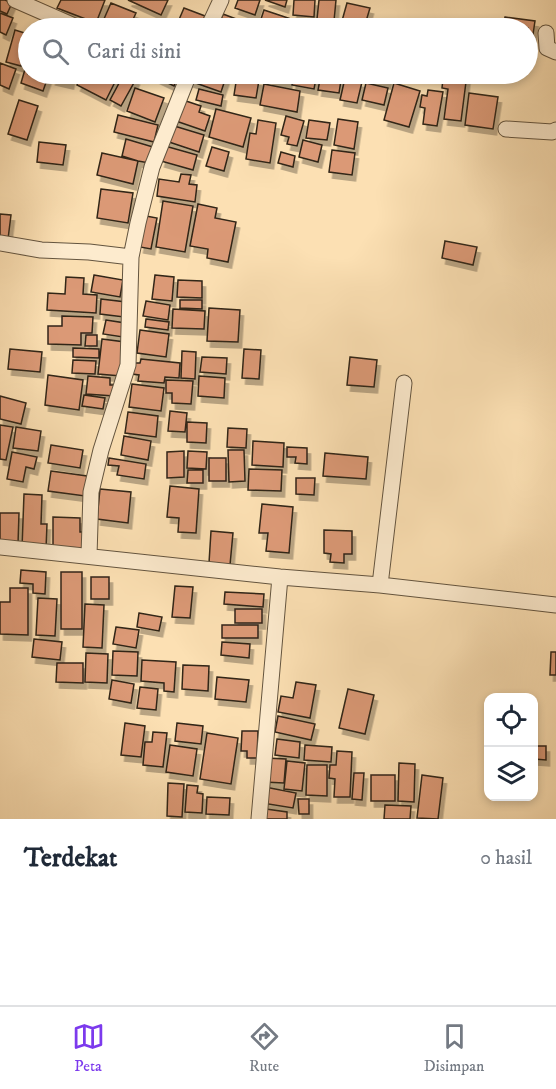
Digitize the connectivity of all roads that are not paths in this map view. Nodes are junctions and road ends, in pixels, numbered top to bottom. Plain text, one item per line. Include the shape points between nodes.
1 (15, 0) edge
2 (221, 0) edge
3 (56, 18) edge
4 (213, 18) edge
5 (546, 33) dead end
6 (556, 52) edge
7 (182, 84) edge
8 (506, 129) dead end
9 (556, 130) edge
10 (0, 243) edge
11 (131, 257) junction
12 (404, 383) dead end
13 (0, 547) edge
14 (89, 556) junction
15 (280, 577) junction
16 (380, 585) junction
17 (556, 605) edge
18 (259, 819) edge

1 - 3 street
2 - 4 street
5 - 6 street via 547,48
7 - 11 street via 152,167
8 - 9 street
10 - 11 street
11 - 14 street via 128,365 91,492
12 - 16 street
13 - 14 street
14 - 15 street
15 - 16 street
15 - 18 street
16 - 17 street

